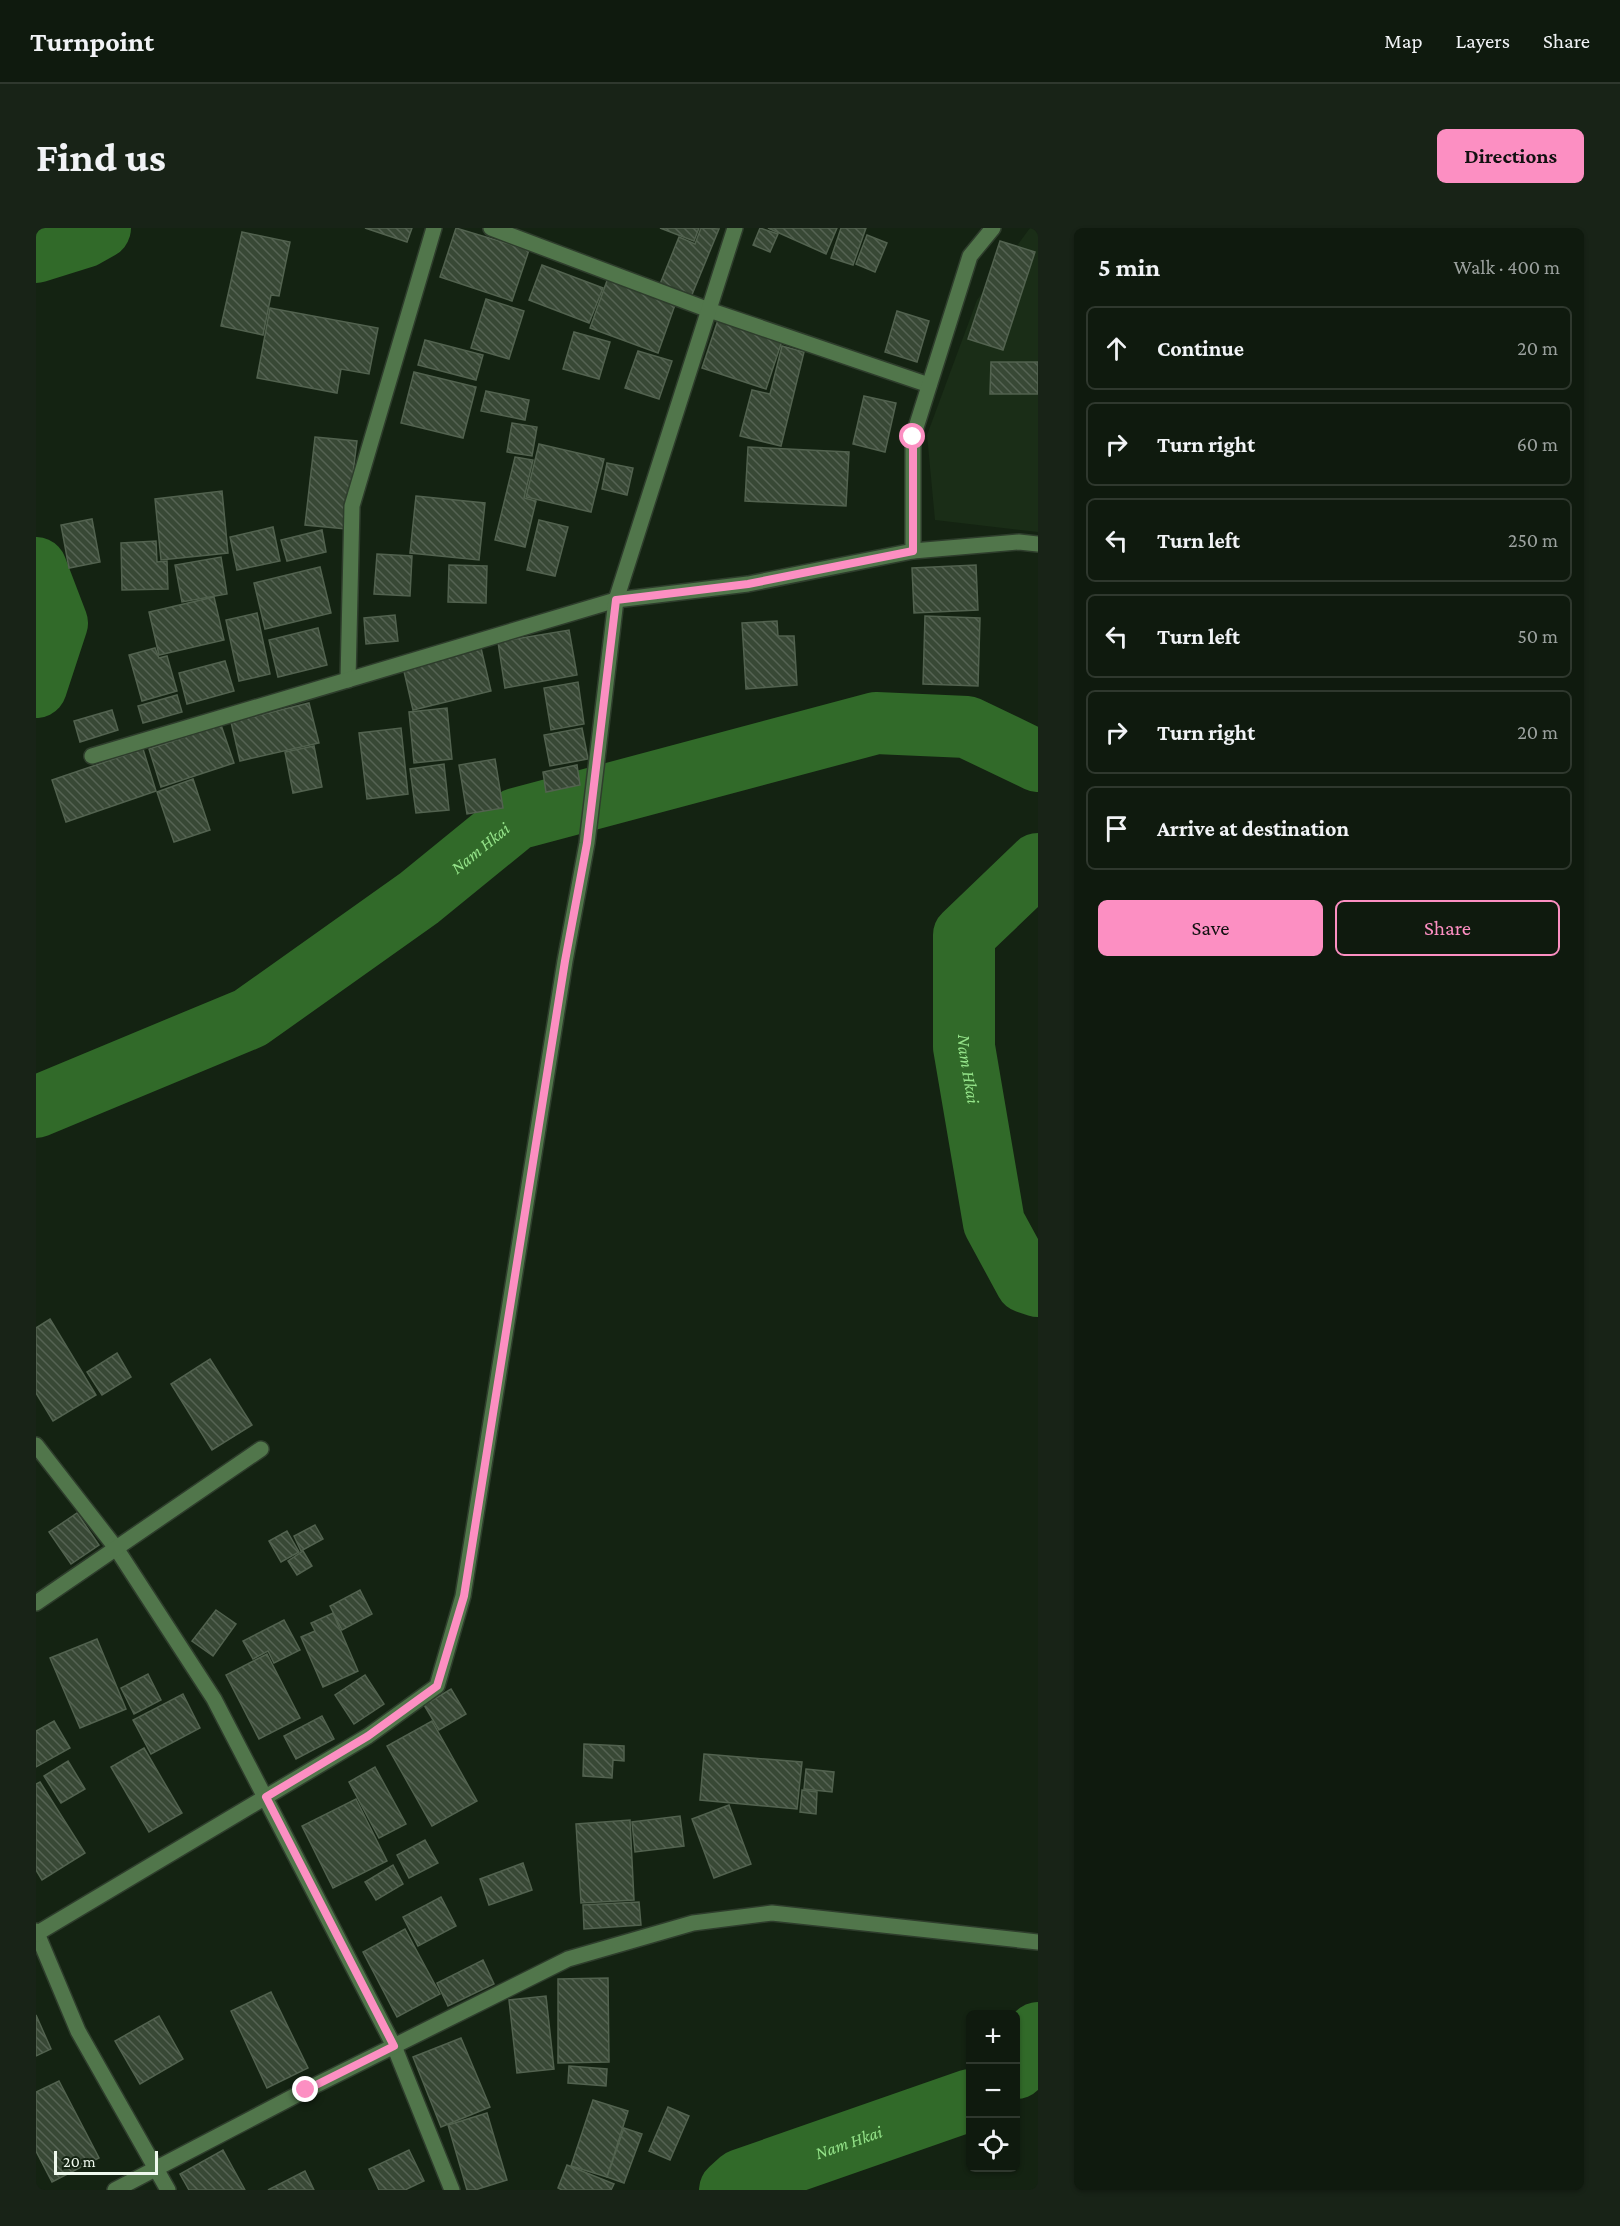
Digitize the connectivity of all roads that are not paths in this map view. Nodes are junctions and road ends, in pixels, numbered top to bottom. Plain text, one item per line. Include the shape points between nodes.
1 (434, 228) edge
2 (491, 228) edge
3 (735, 228) edge
4 (993, 228) edge
5 (709, 310) junction
6 (929, 385) junction
7 (1038, 544) edge
8 (913, 551) junction
9 (616, 600) junction
10 (348, 680) junction
11 (92, 756) dead end
12 (36, 1445) edge
13 (261, 1449) dead end
14 (116, 1548) junction
15 (36, 1603) edge
16 (266, 1797) junction
17 (36, 1933) edge
18 (1031, 1941) edge
19 (394, 2046) junction
20 (158, 2168) junction
21 (115, 2190) edge
22 (168, 2190) edge
23 (452, 2190) edge

1 - 10 street via 352,506
2 - 5 street
3 - 5 street
4 - 6 street via 970,256
5 - 6 street
5 - 9 street
6 - 8 street via 913,437
7 - 8 street via 1019,542
8 - 9 street via 748,584
9 - 10 street
9 - 16 street via 587,843 464,1596 437,1686 368,1736
10 - 11 street
12 - 14 street
13 - 14 street
14 - 15 street
14 - 16 street via 214,1700
16 - 17 street
16 - 19 street
17 - 20 street via 78,2031
18 - 19 street via 772,1913 693,1923 568,1959
19 - 20 street
19 - 23 street
20 - 21 street
20 - 22 street

